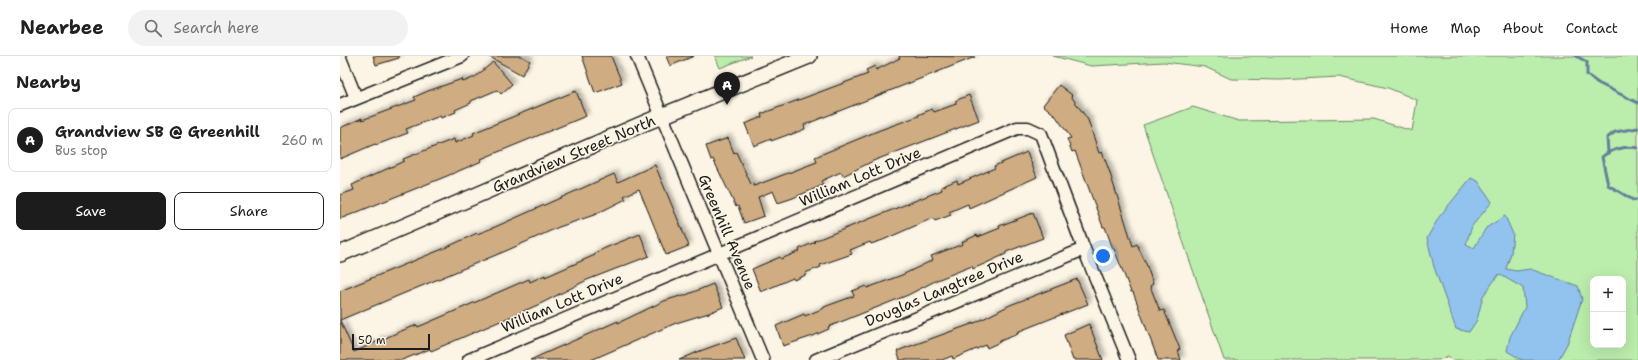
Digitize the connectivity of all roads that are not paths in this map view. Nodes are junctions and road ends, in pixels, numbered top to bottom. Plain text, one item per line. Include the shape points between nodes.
1 (462, 56) edge
2 (637, 56) edge
3 (809, 56) edge
4 (340, 58) edge
5 (356, 98) junction
6 (340, 105) edge
7 (661, 116) junction
8 (1084, 248) junction
9 (340, 254) edge
10 (718, 254) junction
11 (469, 360) edge
12 (763, 360) edge
13 (816, 360) edge
14 (1129, 360) edge

1 - 5 street
2 - 7 street, Greenhill Avenue
3 - 7 street, Grandview Street North
4 - 5 street
5 - 6 street
7 - 9 street, Grandview Street North
7 - 10 street, Greenhill Avenue
8 - 10 street, William Lott Drive via 1041,134 1028,128 1017,128
8 - 13 street, Douglas Langtree Drive
8 - 14 street, William Lott Drive
10 - 11 street, William Lott Drive
10 - 12 street, Greenhill Avenue

